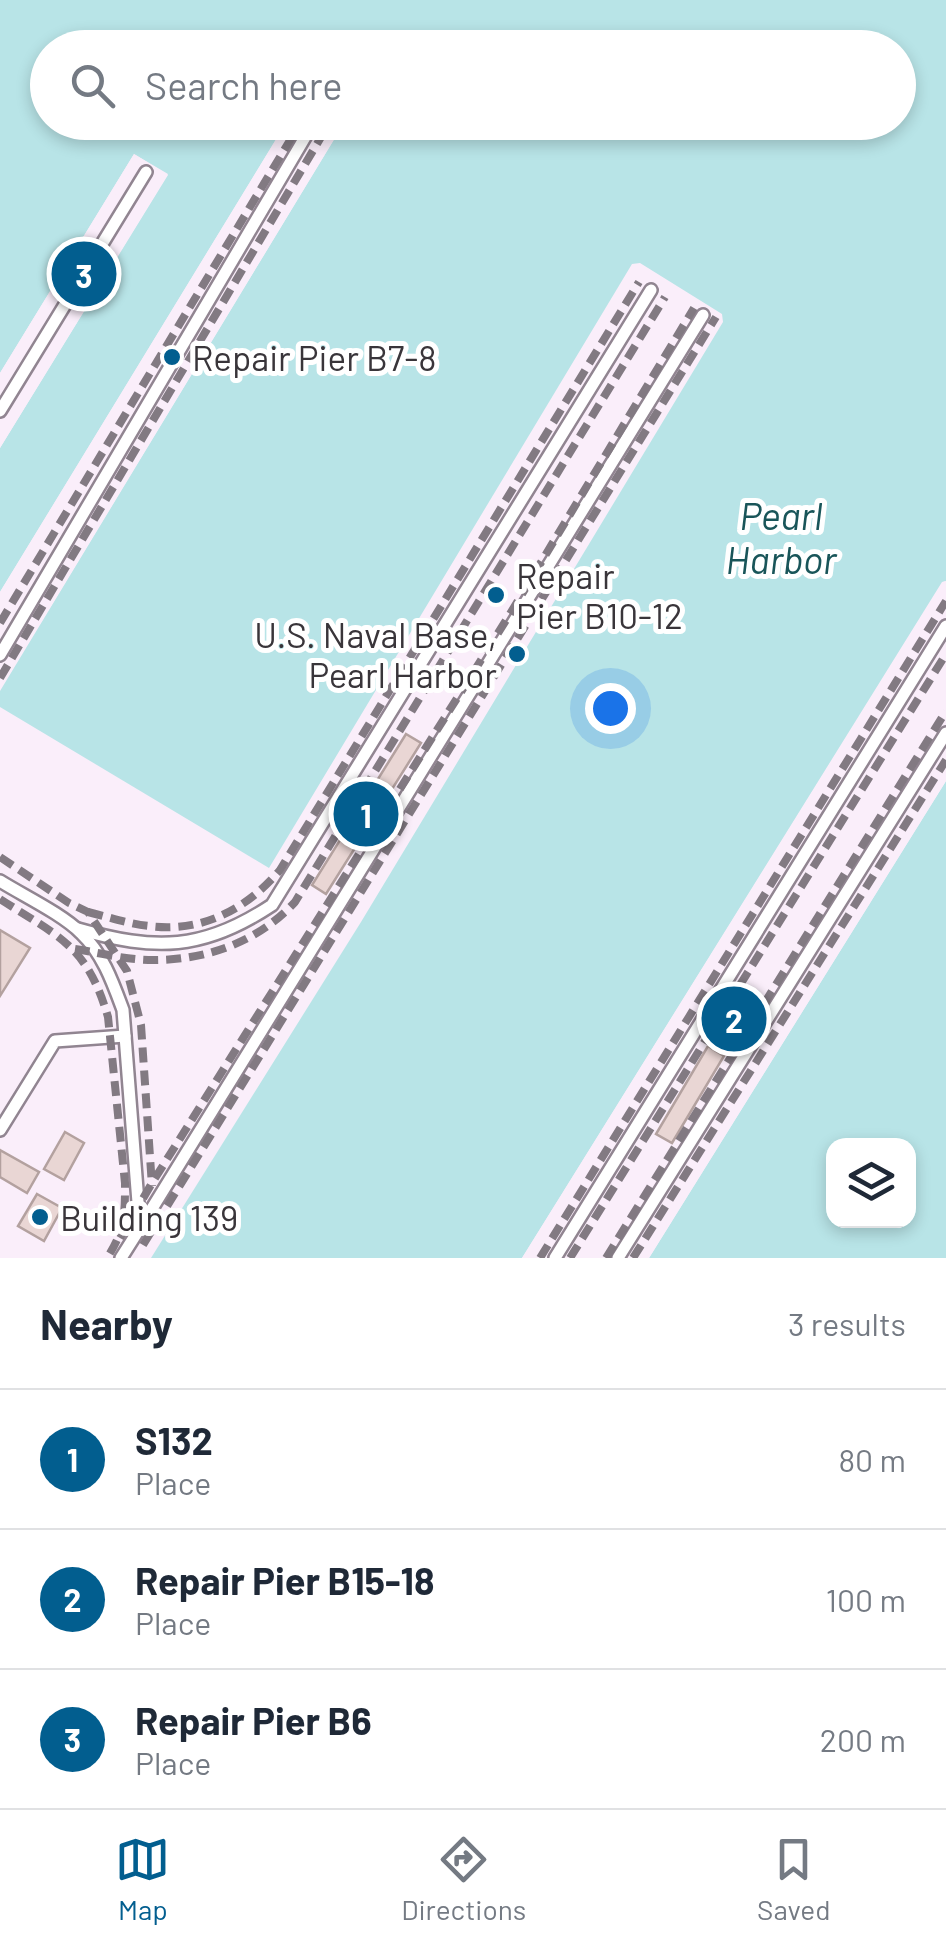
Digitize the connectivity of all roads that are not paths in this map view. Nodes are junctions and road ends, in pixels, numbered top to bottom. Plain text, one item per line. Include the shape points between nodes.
1 (303, 140) edge
2 (146, 172) dead end
3 (650, 290) dead end
4 (703, 314) dead end
5 (0, 411) edge
6 (946, 626) edge
7 (0, 655) edge
8 (946, 733) edge
9 (0, 881) edge
10 (78, 929) junction
11 (125, 1036) junction
12 (0, 1130) edge
13 (140, 1228) junction
14 (121, 1258) edge
15 (555, 1258) edge
16 (618, 1258) edge

1 - 7 lane
2 - 5 lane
3 - 10 lane via 272,906 200,941 152,945
4 - 13 lane
6 - 15 lane
8 - 16 lane
9 - 10 lane
10 - 11 lane via 112,978
11 - 12 lane via 55,1042
11 - 13 lane
13 - 14 lane

